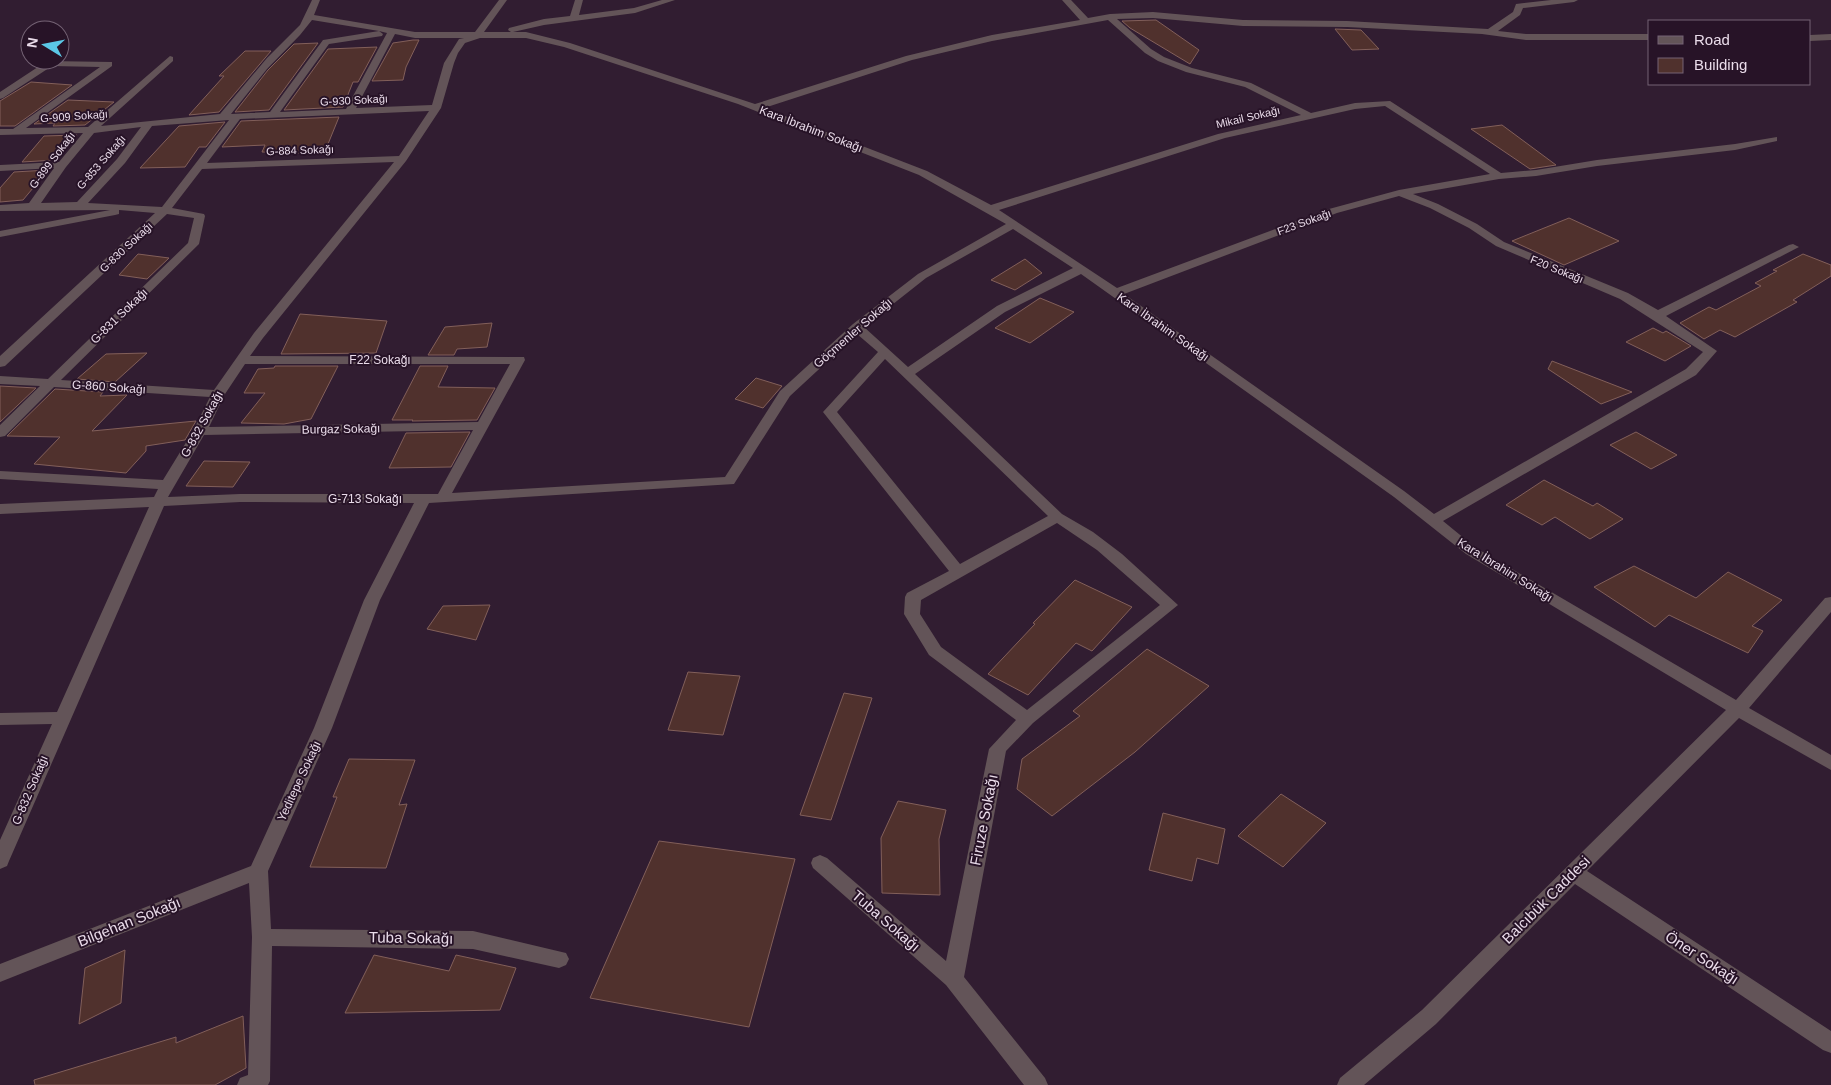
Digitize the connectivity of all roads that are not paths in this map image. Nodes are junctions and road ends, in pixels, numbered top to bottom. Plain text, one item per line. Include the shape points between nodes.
1 (316, 0) edge
2 (503, 0) edge
3 (579, 0) edge
4 (671, 0) edge
5 (1066, 0) edge
6 (1574, 0) edge
7 (310, 17) junction
8 (1110, 17) junction
9 (573, 19) junction
10 (1085, 20) junction
11 (392, 32) junction
12 (1490, 32) junction
13 (477, 36) junction
14 (1648, 37) edge
15 (1831, 37) edge
16 (1811, 38) edge
17 (170, 59) dead end
18 (0, 96) edge
19 (756, 107) junction
20 (436, 108) junction
21 (349, 113) junction
22 (273, 115) junction
23 (237, 116) junction
24 (1310, 116) junction
25 (223, 117) junction
26 (149, 123) junction
27 (91, 130) junction
28 (0, 132) edge
29 (15, 132) junction
30 (1773, 139) dead end
31 (402, 159) junction
32 (62, 165) junction
33 (200, 166) junction
34 (0, 168) edge
35 (1499, 176) junction
36 (1399, 193) junction
37 (81, 204) junction
38 (33, 206) junction
39 (0, 208) edge
40 (136, 208) junction
41 (991, 209) junction
42 (165, 210) junction
43 (1013, 224) junction
44 (0, 234) edge
45 (1793, 247) dead end
46 (1081, 269) junction
47 (1115, 293) junction
48 (1656, 316) junction
49 (857, 327) junction
50 (885, 352) junction
51 (241, 360) junction
52 (0, 363) edge
53 (908, 373) junction
54 (0, 380) edge
55 (50, 383) junction
56 (218, 394) junction
57 (482, 426) junction
58 (200, 431) junction
59 (0, 433) edge
60 (0, 474) edge
61 (729, 481) joint
62 (167, 486) junction
63 (443, 498) junction
64 (424, 499) junction
65 (158, 503) junction
66 (0, 509) edge
67 (1057, 517) junction
68 (1434, 521) junction
69 (958, 572) junction
70 (1831, 602) edge
71 (1738, 708) junction
72 (62, 718) junction
73 (0, 719) edge
74 (1027, 719) junction
75 (1831, 763) edge
76 (0, 861) edge
77 (820, 863) dead end
78 (258, 871) junction
79 (1572, 872) junction
80 (262, 936) junction
81 (559, 959) dead end
82 (0, 973) edge
83 (953, 979) junction
84 (1831, 1043) edge
85 (254, 1083) edge
86 (1037, 1085) edge
87 (1348, 1085) edge

1 - 7 street
2 - 13 street
3 - 9 street
4 - 9 street via 636,10
5 - 10 street
6 - 12 street via 1519,6 1517,13
7 - 11 street
7 - 25 street via 300,32 271,58
8 - 10 street
8 - 12 street via 1153,12 1243,23 1347,24
8 - 24 street via 1161,59 1189,70 1248,85
9 - 13 street
10 - 19 street via 909,58
11 - 13 street
11 - 21 street
11 - 22 street via 326,42
12 - 14 street via 1526,37
13 - 19 street, Kara İbrahim Sokağı via 526,36 567,44
13 - 20 street, G-832 Sokağı via 462,41 454,53
15 - 16 street
17 - 27 street, G-899 Sokağı
18 - 29 street via 50,63 109,64
19 - 41 street, Kara İbrahim Sokağı via 923,173
20 - 21 street, G-930 Sokağı
20 - 31 street, G-832 Sokağı
21 - 22 street, G-930 Sokağı
22 - 23 street, G-930 Sokağı
23 - 25 street, G-930 Sokağı
23 - 33 street, G-830 Sokağı
24 - 35 street, Mikail Sokağı via 1387,103
24 - 41 street, Mikail Sokağı via 1222,136
25 - 26 street
26 - 27 street, G-909 Sokağı
26 - 37 street, G-853 Sokağı via 121,161
27 - 29 street, G-909 Sokağı
27 - 32 street, G-899 Sokağı
28 - 29 street, G-909 Sokağı
30 - 35 street via 1735,147
31 - 33 street, G-884 Sokağı
31 - 51 street, G-832 Sokağı
32 - 34 street
32 - 38 street, G-899 Sokağı
33 - 42 street, G-830 Sokağı
35 - 36 street, F23 Sokağı
36 - 47 street, F23 Sokağı via 1333,211
36 - 48 street, F20 Sokağı via 1434,206 1500,244 1624,296
37 - 38 street
37 - 40 street
38 - 39 street
40 - 42 street
40 - 44 street
41 - 43 street, Kara İbrahim Sokağı
42 - 52 street, G-830 Sokağı
42 - 55 street, G-831 Sokağı via 200,216 193,244
43 - 46 street, Kara İbrahim Sokağı
43 - 49 street, Göçmenler Sokağı via 922,276
45 - 48 street
46 - 47 street, Kara İbrahim Sokağı
46 - 53 street via 1001,309
47 - 68 street, Kara İbrahim Sokağı
48 - 68 street, F20 Sokağı via 1711,351 1690,372
49 - 50 street
49 - 61 street, Göçmenler Sokağı via 785,394
50 - 53 street
50 - 69 street via 830,412
51 - 56 street, G-832 Sokağı
51 - 57 street, F22 Sokağı via 518,360
53 - 67 street
54 - 55 street, G-860 Sokağı
55 - 56 street, G-860 Sokağı
55 - 59 street, G-831 Sokağı
56 - 58 street, G-832 Sokağı
57 - 58 street, Burgaz Sokağı
57 - 63 street
58 - 62 street, G-832 Sokağı
60 - 62 street
61 - 63 street, G-713 Sokağı
62 - 65 street, G-832 Sokağı
63 - 64 street, G-713 Sokağı
64 - 65 street, G-713 Sokağı via 240,498
64 - 78 street, Yeditepe Sokağı via 372,600 323,728
65 - 66 street, G-713 Sokağı
65 - 72 street, G-832 Sokağı
67 - 69 street
67 - 74 street, Firuze Sokağı via 1082,530 1170,605
68 - 71 street, Kara İbrahim Sokağı via 1471,551 1636,651
69 - 74 street via 913,597 912,614 935,651
70 - 71 street, Balcıbük Caddesi
71 - 75 street, Kara İbrahim Sokağı
71 - 79 street, Balcıbük Caddesi
72 - 73 street
72 - 76 street, G-832 Sokağı
74 - 83 street, Firuze Sokağı via 998,749
77 - 83 street, Tuba Sokağı
78 - 80 street, Yeditepe Sokağı
78 - 82 street, Bilgehan Sokağı
79 - 84 street, Öner Sokağı
79 - 87 street, Balcıbük Caddesi via 1429,1017
80 - 81 street, Tuba Sokağı via 473,940
80 - 85 street, Yeditepe Sokağı
83 - 86 street

